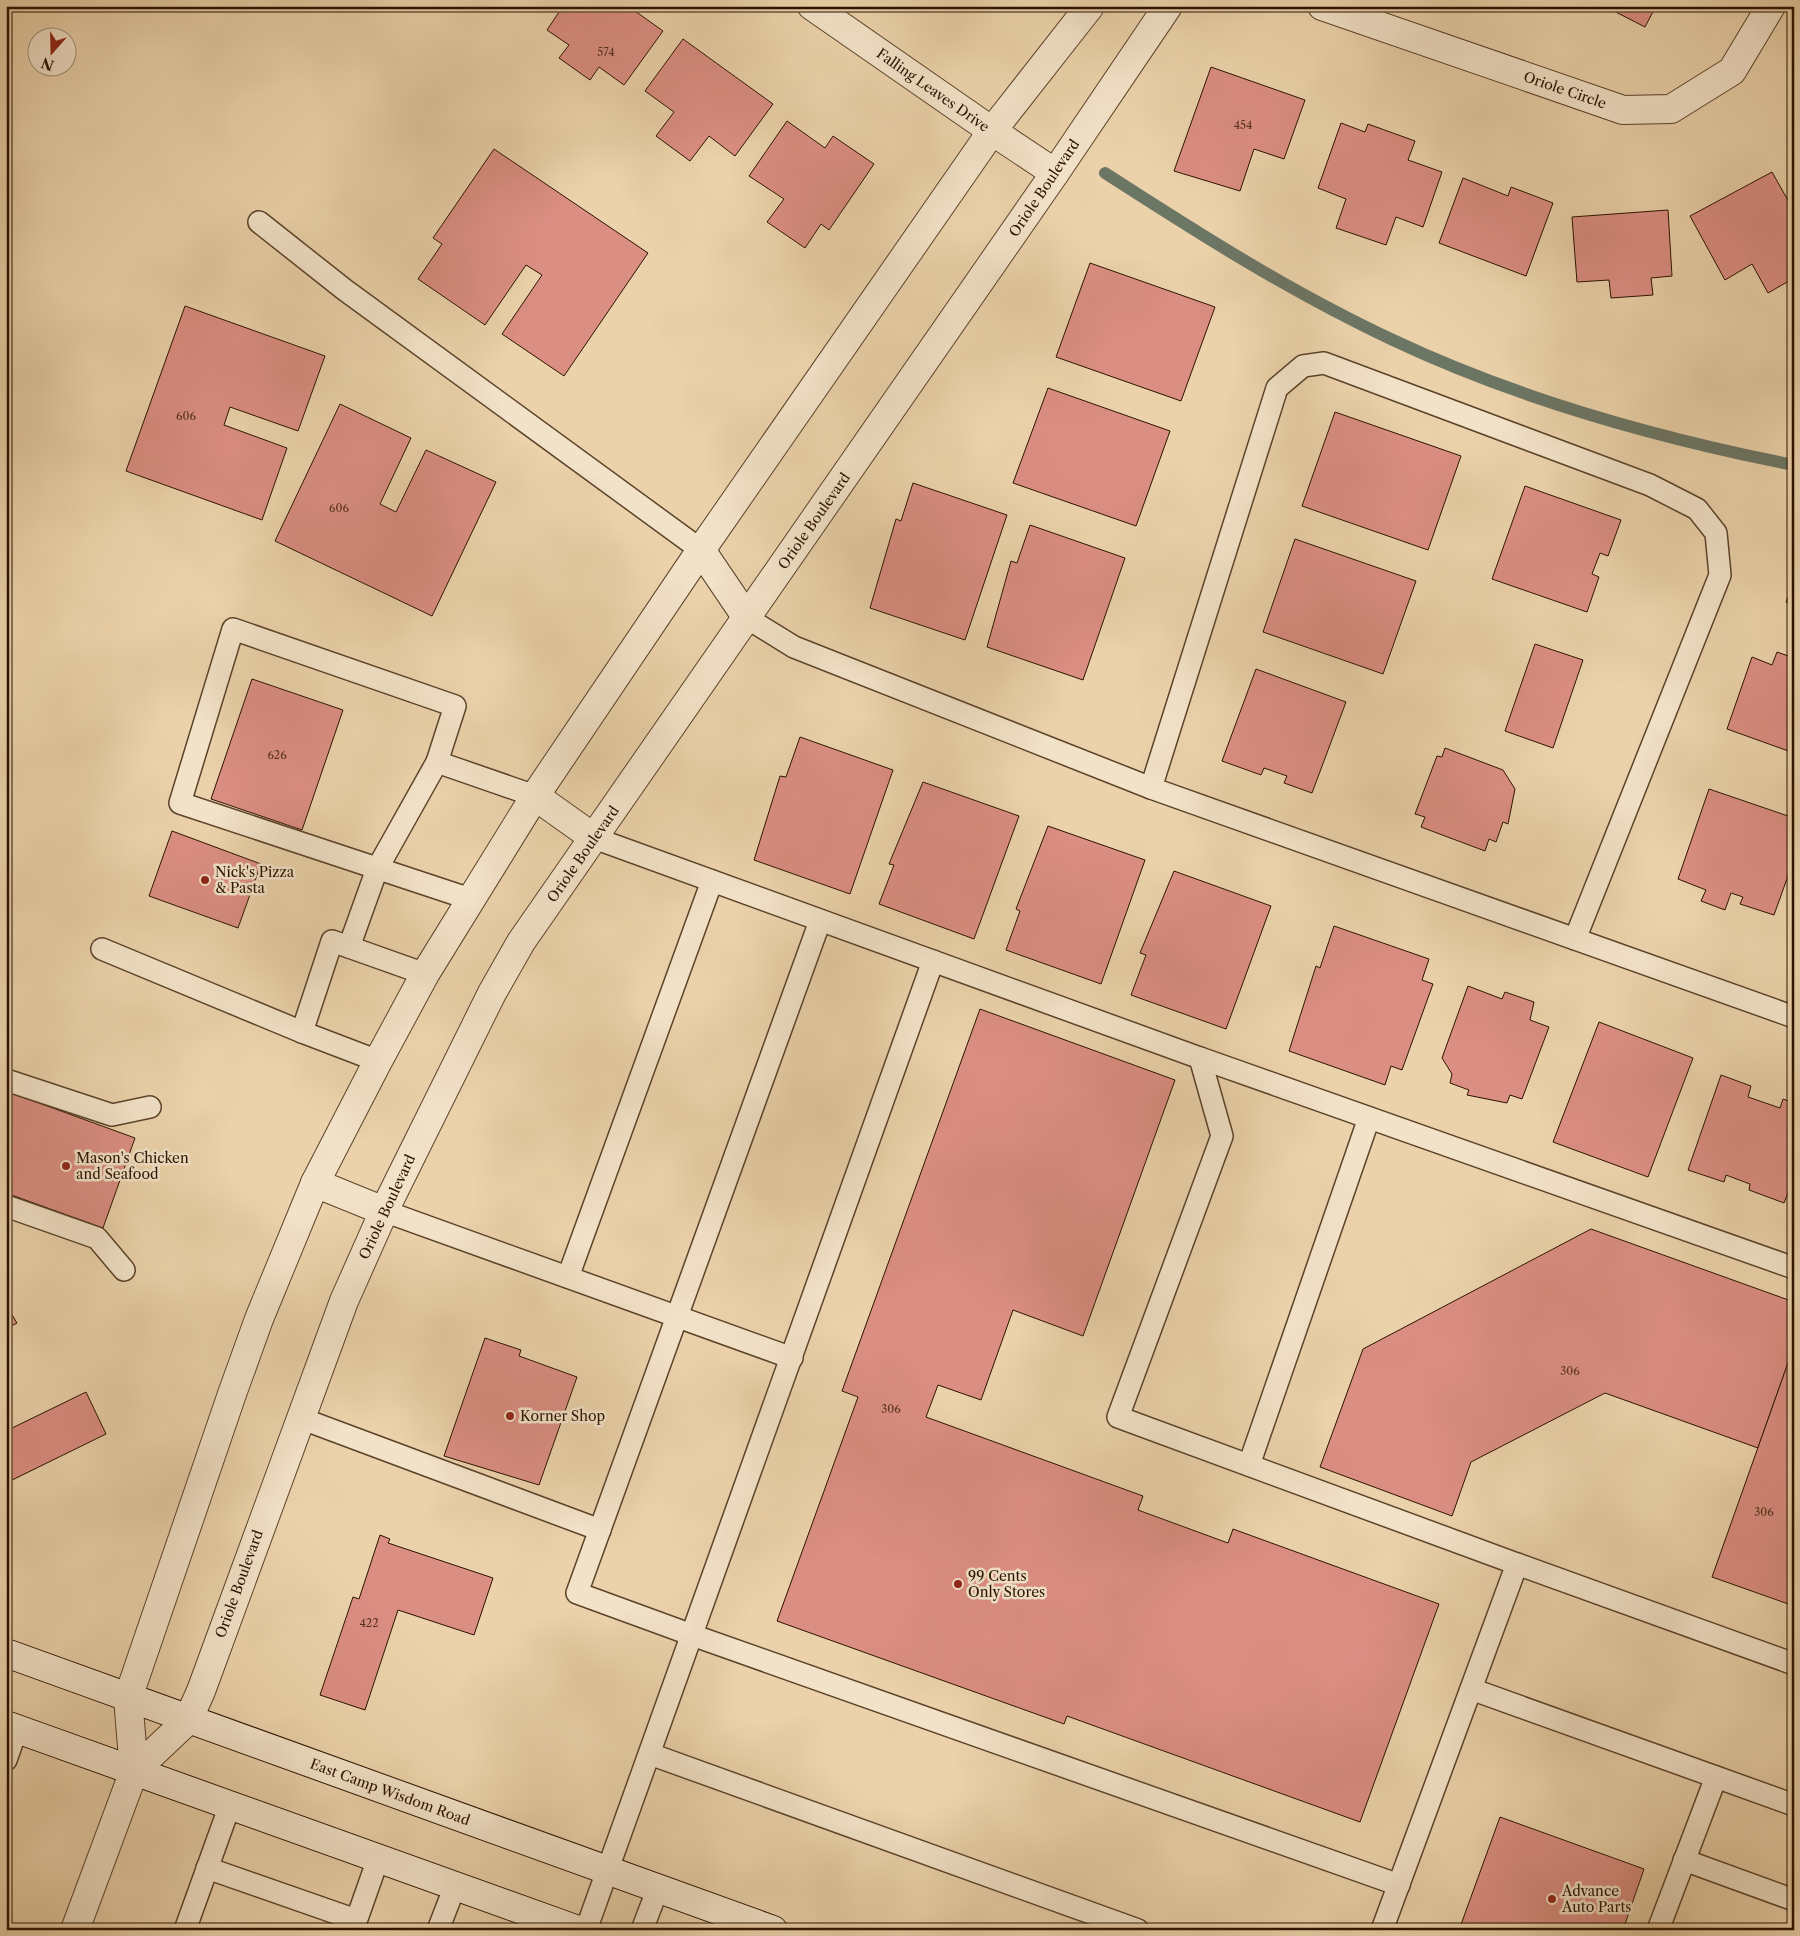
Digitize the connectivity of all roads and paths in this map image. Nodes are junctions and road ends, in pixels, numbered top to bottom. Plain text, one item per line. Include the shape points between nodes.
1 (812, 6) edge
2 (1090, 6) edge
3 (1168, 6) edge
4 (1322, 6) edge
5 (1771, 6) edge
6 (992, 131) junction
7 (1055, 174) junction
8 (259, 222) dead end
9 (701, 550) junction
10 (747, 618) junction
11 (438, 762) junction
12 (1150, 788) junction
13 (535, 796) junction
14 (594, 838) junction
15 (377, 869) junction
16 (712, 882) junction
17 (470, 899) junction
18 (820, 921) junction
19 (1575, 939) junction
20 (349, 947) junction
21 (102, 949) dead end
22 (933, 961) junction
23 (425, 974) junction
24 (1794, 1017) edge
25 (302, 1032) junction
26 (1200, 1058) junction
27 (378, 1061) junction
28 (6, 1080) edge
29 (150, 1106) dead end
30 (1369, 1118) junction
31 (315, 1183) junction
32 (6, 1206) edge
33 (384, 1210) junction
34 (1794, 1268) edge
35 (124, 1270) dead end
36 (568, 1277) junction
37 (676, 1316) junction
38 (792, 1358) junction
39 (300, 1418) junction
40 (1249, 1465) junction
41 (600, 1530) junction
42 (1517, 1564) junction
43 (692, 1635) junction
44 (6, 1654) edge
45 (1794, 1664) edge
46 (1471, 1689) junction
47 (128, 1698) junction
48 (188, 1720) junction
49 (12, 1727) edge
50 (650, 1754) junction
51 (6, 1760) edge
52 (134, 1771) junction
53 (1716, 1777) junction
54 (230, 1805) junction
55 (1794, 1805) edge
56 (378, 1859) junction
57 (1684, 1860) junction
58 (207, 1868) junction
59 (608, 1870) junction
60 (1399, 1884) junction
61 (455, 1886) junction
62 (658, 1888) junction
63 (1794, 1900) edge
64 (1099, 1923) edge
65 (354, 1925) edge
66 (75, 1930) edge
67 (185, 1930) edge
68 (438, 1930) edge
69 (578, 1930) edge
70 (586, 1930) edge
71 (642, 1930) edge
72 (773, 1930) edge
73 (1138, 1930) edge
74 (1382, 1930) edge
75 (1658, 1930) edge

1 - 6 street, Falling Leaves Drive
2 - 6 street, Oriole Boulevard
3 - 7 street, Oriole Boulevard
4 - 5 street, Oriole Circle via 1623,110 1672,109 1732,70
6 - 7 street, Falling Leaves Drive
6 - 9 street, Oriole Boulevard
7 - 10 street, Oriole Boulevard
8 - 9 lane via 345,290
9 - 10 street
9 - 13 street, Oriole Boulevard
10 - 12 lane via 794,647
10 - 14 street, Oriole Boulevard
11 - 13 lane
11 - 15 lane
11 - 15 lane via 455,706 233,629 180,803
12 - 19 lane
12 - 19 lane via 1278,388 1303,366 1324,363 1650,485 1697,509 1716,533 1720,575
13 - 14 street
13 - 17 street, Oriole Boulevard
14 - 16 lane
14 - 33 street, Oriole Boulevard via 521,942 497,984
15 - 17 lane
15 - 20 lane
16 - 18 lane
16 - 36 lane
17 - 23 street, Oriole Boulevard
18 - 22 lane
18 - 37 lane
19 - 24 lane
20 - 23 lane
20 - 25 lane via 332,941
21 - 25 lane
22 - 26 lane
22 - 38 lane
23 - 27 street, Oriole Boulevard
25 - 27 lane
26 - 30 lane
26 - 40 lane via 1222,1136 1118,1417
27 - 31 street, Oriole Boulevard
28 - 29 lane via 112,1115
30 - 34 lane
30 - 40 lane
31 - 33 street
31 - 47 street, Oriole Boulevard via 239,1375
32 - 35 lane via 97,1238
33 - 36 lane
33 - 39 street, Oriole Boulevard via 344,1301
36 - 37 lane
37 - 38 lane
37 - 41 lane
38 - 43 lane
39 - 41 lane
39 - 48 street, Oriole Boulevard
40 - 42 lane
41 - 43 lane via 577,1593
42 - 45 lane
42 - 46 lane
43 - 50 lane
43 - 60 lane
44 - 47 street, East Camp Wisdom Road
46 - 53 lane
46 - 60 lane
47 - 48 street, East Camp Wisdom Road
47 - 52 street, Oriole Boulevard
48 - 52 street, Oriole Boulevard
48 - 59 street, East Camp Wisdom Road
49 - 51 lane
49 - 52 street
50 - 59 lane
50 - 64 lane
52 - 54 street
52 - 66 street, Oriole Boulevard
53 - 55 lane
53 - 57 lane
54 - 56 street
54 - 58 lane
56 - 61 street
56 - 65 lane
57 - 63 lane
57 - 75 lane
58 - 65 lane
58 - 67 lane
59 - 62 street, East Camp Wisdom Road
59 - 70 lane
60 - 74 lane
61 - 68 lane
61 - 69 street
62 - 71 lane
62 - 72 street, East Camp Wisdom Road
64 - 73 lane

